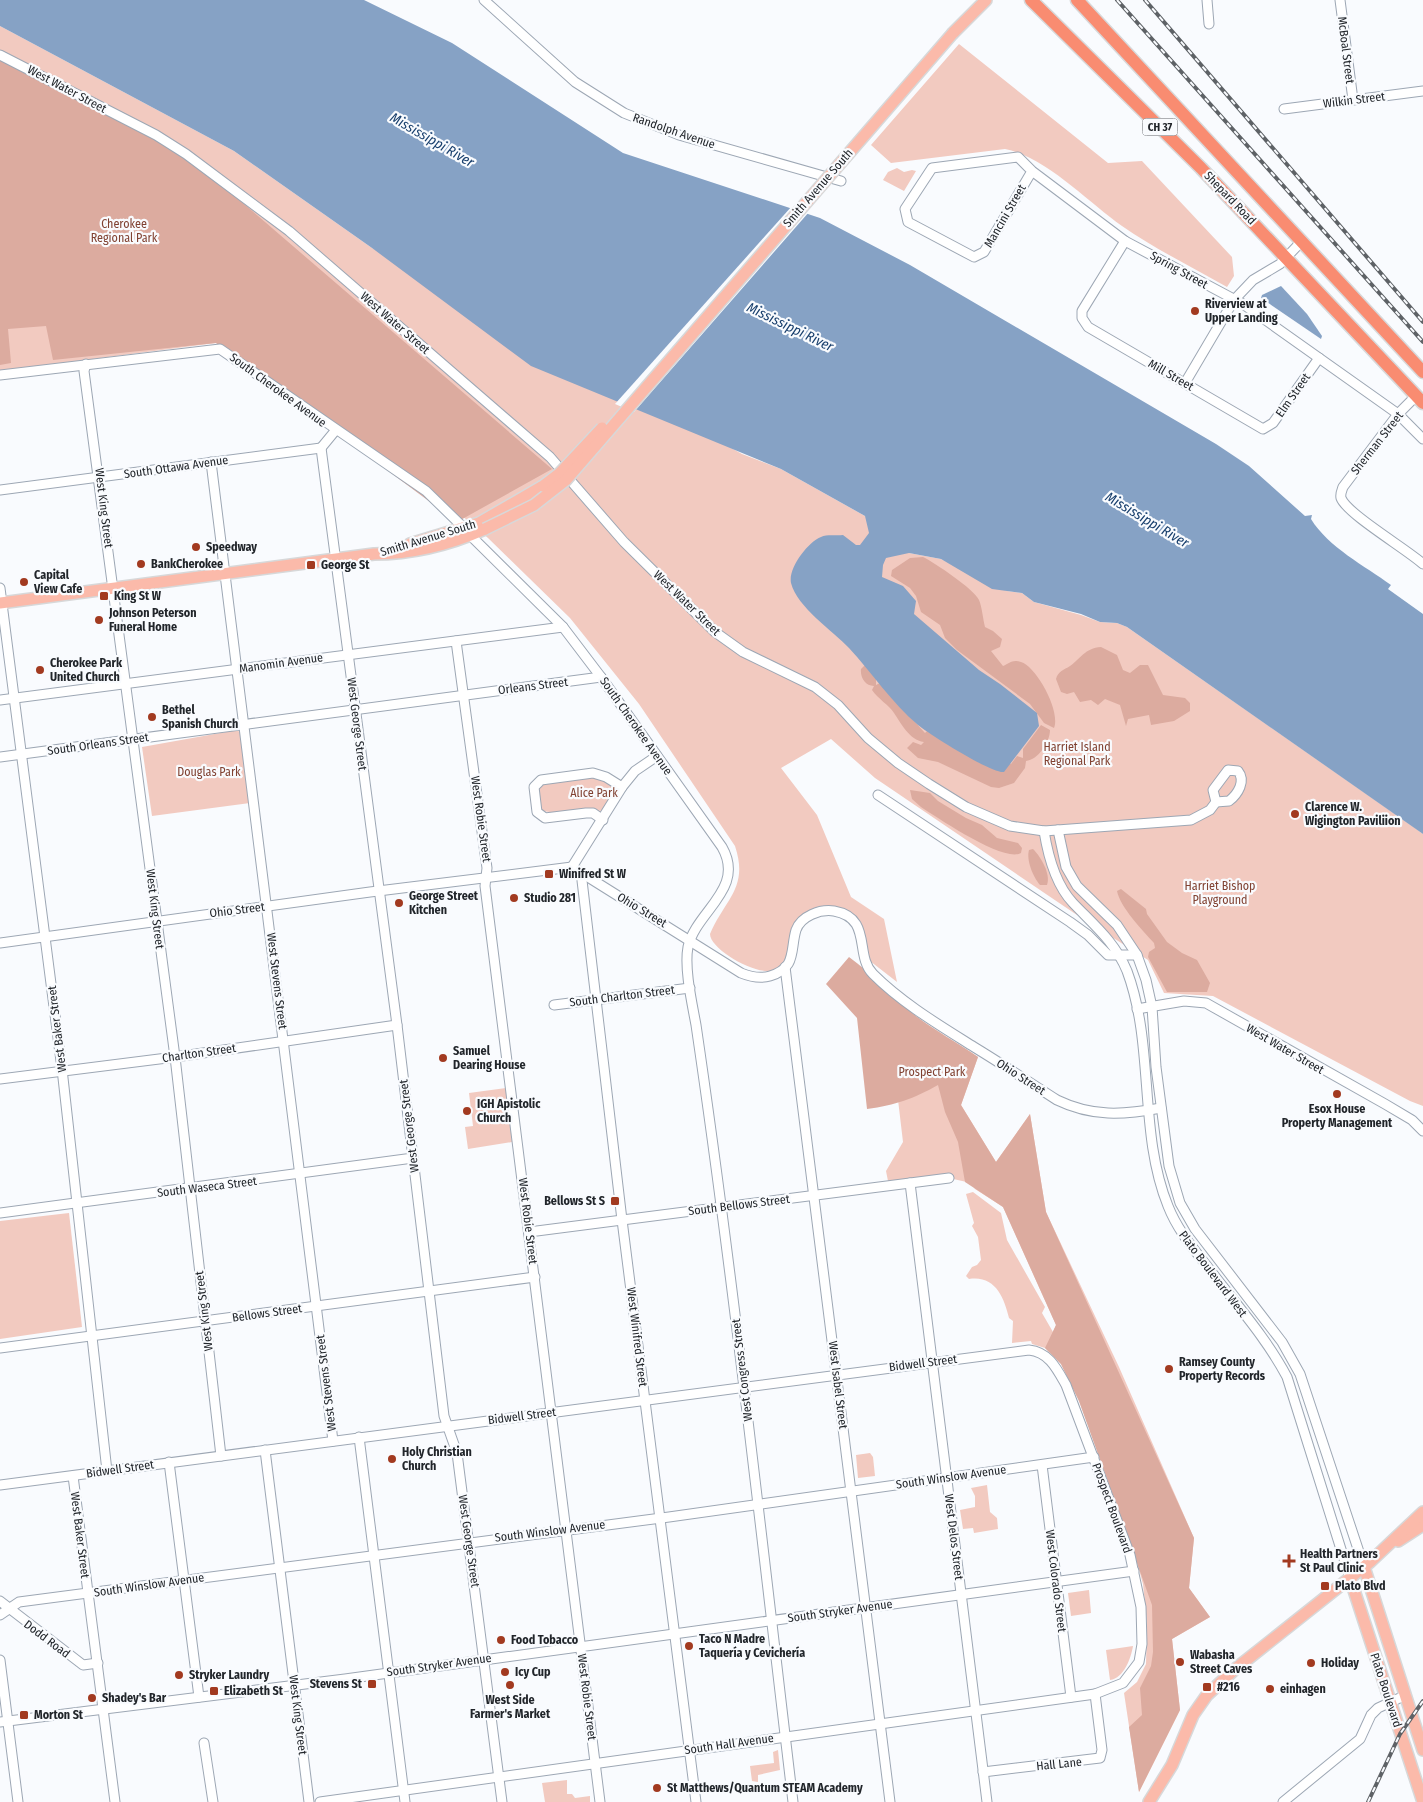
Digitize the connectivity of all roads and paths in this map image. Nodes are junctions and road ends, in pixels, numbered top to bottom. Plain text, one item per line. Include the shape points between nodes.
1 (484, 0) edge
2 (975, 0) edge
3 (986, 0) edge
4 (1031, 0) edge
5 (1077, 0) edge
6 (1207, 0) edge
7 (1340, 0) edge
8 (1209, 24) dead end
9 (953, 33) junction
10 (0, 54) edge
11 (1423, 92) edge
12 (1353, 100) junction
13 (1284, 109) dead end
14 (1032, 171) junction
15 (841, 181) dead end
16 (1125, 240) junction
17 (1301, 242) junction
18 (1287, 257) junction
19 (1234, 300) junction
20 (1319, 358) junction
21 (86, 364) junction
22 (1423, 372) edge
23 (0, 375) edge
24 (1185, 383) junction
25 (1420, 400) edge
26 (1398, 414) junction
27 (1263, 429) joint
28 (335, 431) junction
29 (1423, 439) edge
30 (321, 448) junction
31 (210, 462) junction
32 (100, 477) junction
33 (0, 490) edge
34 (467, 532) junction
35 (335, 560) junction
36 (1422, 562) edge
37 (224, 573) junction
38 (0, 588) edge
39 (114, 588) junction
40 (1, 603) edge
41 (563, 628) junction
42 (456, 641) junction
43 (348, 654) junction
44 (237, 670) junction
45 (601, 677) junction
46 (125, 683) junction
47 (464, 695) junction
48 (14, 699) junction
49 (0, 700) edge
50 (355, 709) junction
51 (244, 724) junction
52 (133, 739) junction
53 (21, 754) junction
54 (658, 756) junction
55 (0, 757) edge
56 (622, 787) junction
57 (878, 795) dead end
58 (1216, 802) dead end
59 (603, 820) junction
60 (1058, 830) junction
61 (1044, 831) junction
62 (572, 867) junction
63 (581, 872) junction
64 (486, 877) junction
65 (379, 890) junction
66 (268, 906) junction
67 (156, 920) junction
68 (46, 936) junction
69 (691, 940) junction
70 (0, 942) edge
71 (1136, 955) junction
72 (1120, 957) junction
73 (785, 967) junction
74 (690, 988) junction
75 (596, 1000) junction
76 (554, 1005) dead end
77 (1152, 1007) junction
78 (1137, 1010) junction
79 (397, 1025) junction
80 (284, 1040) junction
81 (175, 1056) junction
82 (62, 1069) junction
83 (0, 1078) edge
84 (1161, 1108) junction
85 (1149, 1110) junction
86 (1423, 1131) edge
87 (413, 1158) junction
88 (300, 1174) junction
89 (949, 1178) dead end
90 (910, 1183) junction
91 (190, 1189) junction
92 (814, 1196) junction
93 (78, 1203) junction
94 (723, 1208) junction
95 (0, 1213) edge
96 (622, 1220) junction
97 (529, 1232) junction
98 (535, 1277) junction
99 (429, 1291) junction
100 (317, 1306) junction
101 (204, 1321) junction
102 (92, 1336) junction
103 (0, 1348) edge
104 (1043, 1353) joint
105 (932, 1362) junction
106 (836, 1375) junction
107 (744, 1387) junction
108 (645, 1400) junction
109 (551, 1412) junction
110 (448, 1426) junction
111 (359, 1438) junction
112 (333, 1441) junction
113 (265, 1450) junction
114 (221, 1456) junction
115 (1094, 1458) junction
116 (169, 1462) junction
117 (1042, 1465) junction
118 (108, 1471) junction
119 (73, 1476) junction
120 (946, 1478) junction
121 (0, 1485) edge
122 (851, 1491) junction
123 (758, 1504) junction
124 (1423, 1512) edge
125 (660, 1518) junction
126 (1423, 1525) edge
127 (566, 1529) junction
128 (470, 1541) junction
129 (1392, 1544) junction
130 (373, 1555) junction
131 (280, 1567) junction
132 (1364, 1567) junction
133 (1134, 1571) junction
134 (1350, 1578) junction
135 (184, 1580) junction
136 (1056, 1582) junction
137 (88, 1593) junction
138 (961, 1595) junction
139 (0, 1601) edge
140 (866, 1608) junction
141 (8, 1609) junction
142 (0, 1615) edge
143 (772, 1620) junction
144 (674, 1633) junction
145 (580, 1645) junction
146 (484, 1658) junction
147 (0, 1660) edge
148 (98, 1663) junction
149 (388, 1672) junction
150 (1132, 1673) joint
151 (294, 1685) junction
152 (1095, 1694) junction
153 (1406, 1695) junction
154 (198, 1697) junction
155 (1072, 1697) junction
156 (1390, 1702) junction
157 (104, 1709) junction
158 (975, 1711) junction
159 (4, 1722) edge
160 (881, 1725) junction
161 (786, 1737) junction
162 (204, 1743) dead end
163 (690, 1750) junction
164 (1423, 1750) edge
165 (595, 1763) junction
166 (983, 1772) junction
167 (499, 1776) junction
168 (403, 1789) junction
169 (18, 1802) edge
170 (115, 1802) edge
171 (213, 1802) edge
172 (309, 1802) edge
173 (320, 1802) edge
174 (405, 1802) edge
175 (502, 1802) edge
176 (600, 1802) edge
177 (696, 1802) edge
178 (793, 1802) edge
179 (890, 1802) edge
180 (987, 1802) edge
181 (1149, 1802) edge
182 (1282, 1802) edge
183 (1423, 1802) edge

1 - 15 street, Randolph Avenue via 575,82 624,113 679,135
2 - 9 main road, Smith Avenue South
3 - 9 main road, Smith Avenue South
4 - 18 highway, Shepard Road / CH 37
5 - 17 highway, Shepard Road / CH 37
6 - 8 street
7 - 12 street, McBoal Street
9 - 34 main road, Smith Avenue South, bridge via 683,344 560,473 482,526
10 - 61 street, West Water Street via 156,135 289,231 550,457 624,542 715,632 743,652 815,687 898,763 966,807 1010,826
11 - 12 street, Wilkin Street
12 - 13 street, Wilkin Street
14 - 14 street, Mancini Street via 984,252 974,258 911,224 906,215 932,168 1014,156
14 - 16 street, Spring Street
16 - 19 street, Spring Street
16 - 24 street, Mill Street via 1082,311 1082,318 1086,325
17 - 18 street
17 - 22 highway, Shepard Road / CH 37
18 - 19 street via 1254,280
18 - 25 highway, Shepard Road / CH 37
19 - 20 street, Spring Street
19 - 24 street
20 - 26 street, Spring Street
20 - 27 street, Elm Street via 1273,423
21 - 23 street, South Cherokee Avenue
21 - 28 street, South Cherokee Avenue via 220,349
21 - 32 street, West King Street via 84,371
24 - 27 street, Mill Street
25 - 26 street, Sherman Street
26 - 29 street, Spring Street
26 - 36 street, Sherman Street via 1343,487 1341,499 1366,522
28 - 30 street
28 - 34 street, South Cherokee Avenue via 426,491
30 - 31 street, South Ottawa Avenue
30 - 35 street, West George Street
31 - 32 street, South Ottawa Avenue
31 - 37 street, West Stevens Street
32 - 33 street, South Ottawa Avenue
32 - 39 street, West King Street
34 - 35 main road, Smith Avenue South via 430,547
34 - 41 street, South Cherokee Avenue
35 - 37 main road, Smith Avenue South
35 - 43 street, West George Street
37 - 39 main road, Smith Avenue South
37 - 44 street, West Stevens Street
38 - 40 street, West Baker Street
39 - 40 main road, Smith Avenue South
39 - 46 street, West King Street
40 - 48 street, West Baker Street
41 - 42 street, Manomin Avenue
41 - 45 street, South Cherokee Avenue
42 - 43 street, Manomin Avenue
42 - 47 street, West Robie Street
43 - 44 street, Manomin Avenue
43 - 50 street, West George Street
44 - 46 street, Manomin Avenue
44 - 51 street, West Stevens Street
45 - 47 street, Orleans Street
45 - 54 street, South Cherokee Avenue
46 - 48 street, Manomin Avenue
46 - 52 street, West King Street
47 - 50 street, South Orleans Street
47 - 64 street, West Robie Street via 488,868
48 - 49 street, Manomin Avenue
48 - 53 street, West Baker Street
50 - 51 street, South Orleans Street
50 - 65 street, West George Street
51 - 52 street, South Orleans Street
51 - 66 street, West Stevens Street
52 - 53 street, South Orleans Street
52 - 67 street, West King Street
53 - 55 street, South Orleans Street
53 - 68 street, West Baker Street
54 - 56 street via 635,771
54 - 69 street, South Cherokee Avenue via 728,860 727,882
56 - 59 street
56 - 59 street via 593,773 542,780 534,787 537,812 544,818 592,813
57 - 72 street via 1070,922 1108,955
58 - 60 street, West Water Street via 1210,810 1191,820
59 - 62 street
60 - 61 street, West Water Street
60 - 71 street, Plato Boulevard West via 1066,867 1074,880 1117,925
61 - 72 street, Plato Boulevard West via 1058,881 1072,902 1107,937
62 - 63 street, Ohio Street
62 - 64 street, Ohio Street
63 - 69 street, Ohio Street
63 - 75 street, West Winifred Street
64 - 65 street, Ohio Street
64 - 97 street, West Robie Street
65 - 66 street, Ohio Street
65 - 79 street, West George Street
66 - 67 street, Ohio Street
66 - 80 street, West Stevens Street
67 - 68 street, Ohio Street
67 - 81 street, West King Street
68 - 70 street, Ohio Street
68 - 82 street, West Baker Street
69 - 73 street, Ohio Street via 747,975 767,977
69 - 74 street, West Congress Street via 688,950
71 - 72 street
71 - 77 street, Plato Boulevard West
72 - 78 street, Plato Boulevard West
73 - 85 street, Ohio Street via 793,954 796,930 806,919 826,910 841,913 858,926 871,973 918,1011 1057,1100 1070,1107 1109,1115
73 - 92 street, West Isabel Street
74 - 75 street, South Charlton Street
74 - 94 street, West Congress Street
75 - 76 street, South Charlton Street
75 - 96 street, West Winifred Street
77 - 78 street, West Water Street
77 - 84 street, Plato Boulevard West
77 - 86 street, West Water Street via 1184,1001 1199,1001 1213,1006 1412,1120
78 - 85 street, Plato Boulevard West
79 - 80 street, Charlton Street
79 - 87 street, West George Street
80 - 81 street, Charlton Street
80 - 88 street, West Stevens Street
81 - 82 street, Charlton Street
81 - 91 street, West King Street
82 - 83 street, Charlton Street
82 - 93 street, West Baker Street
84 - 85 street, Ohio Street
84 - 132 street, Plato Boulevard West via 1169,1166 1180,1203 1195,1230 1282,1342 1300,1374
85 - 134 street, Plato Boulevard West via 1159,1182 1175,1221 1272,1351 1287,1377
87 - 88 street, South Waseca Street
87 - 99 street, West George Street
88 - 91 street, South Waseca Street
88 - 100 street, West Stevens Street
89 - 90 street, South Bellows Street
90 - 92 street, South Bellows Street
90 - 105 street, West Delos Street
91 - 93 street, South Waseca Street
91 - 101 street, West King Street
92 - 94 street, South Bellows Street
92 - 106 street, West Isabel Street
93 - 95 street, South Waseca Street
93 - 102 street, West Baker Street
94 - 96 street, South Bellows Street
94 - 107 street, West Congress Street
96 - 97 street, South Bellows Street
96 - 108 street, West Winifred Street
97 - 98 street, West Robie Street
98 - 99 street, Bellows Street
98 - 109 street, West Robie Street
99 - 100 street, Bellows Street
99 - 110 street, West George Street via 444,1416
100 - 101 street, Bellows Street
100 - 112 street, West Stevens Street
101 - 102 street, Bellows Street
101 - 114 street, West King Street
102 - 103 street, Bellows Street
102 - 118 street, West Baker Street
104 - 105 street, Bidwell Street via 1029,1350
104 - 115 street, Prospect Boulevard via 1066,1385
105 - 106 street, Bidwell Street
105 - 120 street, West Delos Street
106 - 107 street, Bidwell Street
106 - 122 street, West Isabel Street
107 - 108 street, Bidwell Street
107 - 123 street, West Congress Street
108 - 109 street, Bidwell Street
108 - 125 street, West Winifred Street
109 - 110 street, Bidwell Street
109 - 127 street, West Robie Street
110 - 111 street, Bidwell Street
110 - 128 street, West George Street via 457,1453
111 - 112 street, Bidwell Street
111 - 130 street
112 - 113 street, Bidwell Street
113 - 114 street, Bidwell Street
113 - 131 street, West King Street
114 - 116 street, Bidwell Street
115 - 117 street, South Winslow Avenue
115 - 133 street, Prospect Boulevard
116 - 118 street, Bidwell Street
116 - 135 street
117 - 120 street, South Winslow Avenue
117 - 136 street, West Colorado Street
118 - 119 street, Bidwell Street
119 - 121 street, Bidwell Street
119 - 137 street, West Baker Street
120 - 122 street, South Winslow Avenue
120 - 138 street, West Delos Street
122 - 123 street, South Winslow Avenue
122 - 140 street, West Isabel Street
123 - 125 street, South Winslow Avenue
123 - 143 street, West Congress Street
124 - 129 main road
125 - 127 street, South Winslow Avenue
125 - 144 street, West Winifred Street
126 - 129 main road
127 - 128 street, South Winslow Avenue
127 - 145 street, West Robie Street
128 - 130 street, South Winslow Avenue
128 - 146 street, West George Street
129 - 132 main road
130 - 131 street, South Winslow Avenue
130 - 149 street
131 - 135 street, South Winslow Avenue
131 - 151 street, West King Street
132 - 134 main road
132 - 153 main road, Plato Boulevard
133 - 136 street, South Stryker Avenue
133 - 150 street, Prospect Boulevard via 1141,1607 1142,1644 1140,1662
134 - 156 main road, Plato Boulevard
134 - 181 main road via 1207,1695 1193,1715 1168,1773
135 - 137 street, South Winslow Avenue
135 - 154 street
136 - 138 street, South Stryker Avenue
136 - 155 street, West Colorado Street
137 - 141 street, South Winslow Avenue via 19,1602
137 - 148 street, West Baker Street
138 - 140 street, South Stryker Avenue
138 - 158 street, West Delos Street
139 - 141 street, Dodd Road
140 - 143 street, South Stryker Avenue
140 - 160 street, West Isabel Street
141 - 142 street, South Winslow Avenue
141 - 148 street, Dodd Road via 83,1665
143 - 144 street, South Stryker Avenue
143 - 161 street, West Congress Street
144 - 145 street, South Stryker Avenue
144 - 163 street, West Winifred Street
145 - 146 street, South Stryker Avenue
145 - 165 street, West Robie Street
146 - 149 street, South Stryker Avenue
146 - 167 street, West George Street
147 - 159 street
148 - 157 street, West Baker Street
149 - 151 street, South Stryker Avenue
149 - 168 street
150 - 152 street, South Hall Avenue via 1120,1685
151 - 154 street, South Stryker Avenue
151 - 172 street, West King Street
152 - 155 street, South Hall Avenue
152 - 166 street, Hall Lane via 1102,1750 1100,1758
153 - 156 street
153 - 164 main road, Plato Boulevard
154 - 157 street, South Stryker Avenue
155 - 158 street, South Hall Avenue
156 - 182 street via 1371,1715 1360,1739
156 - 183 main road, Plato Boulevard
157 - 159 street, South Stryker Avenue
157 - 170 street, West Baker Street
158 - 160 street, South Hall Avenue
158 - 166 street, West Delos Street
159 - 169 street
160 - 161 street, South Hall Avenue
160 - 179 street, West Isabel Street
161 - 163 street, South Hall Avenue
161 - 178 street, West Congress Street
162 - 171 street
163 - 165 street, South Hall Avenue
163 - 177 street, West Winifred Street
165 - 167 street, South Hall Avenue
165 - 176 street, West Robie Street
166 - 180 street, West Delos Street
167 - 168 street, South Hall Avenue
167 - 175 street, West George Street
168 - 173 street, South Hall Avenue
168 - 174 street

